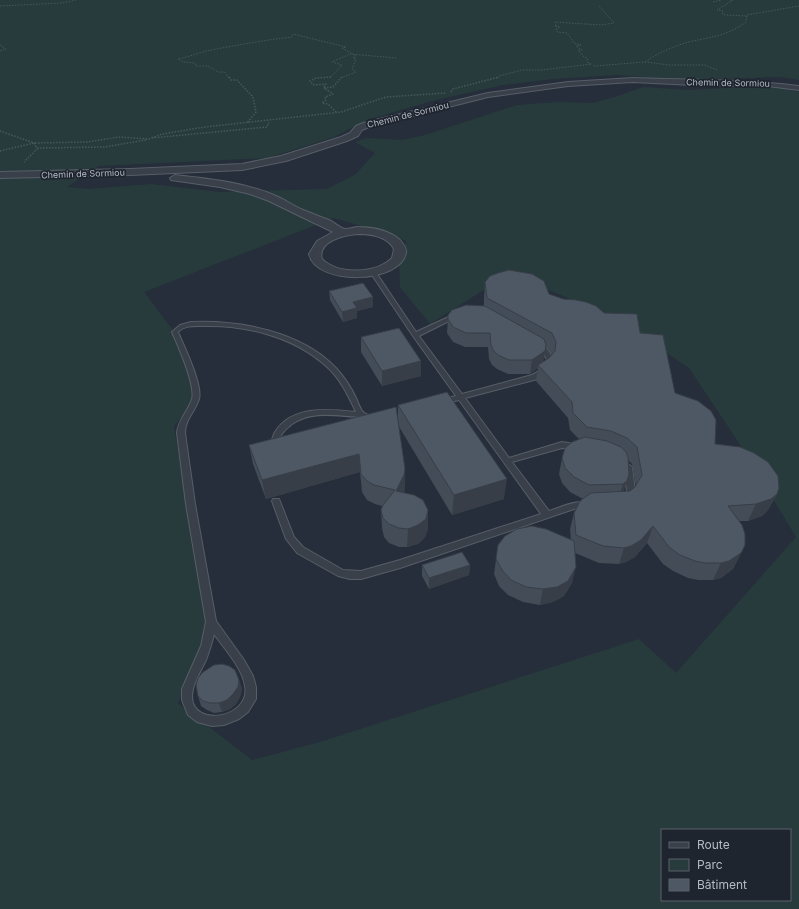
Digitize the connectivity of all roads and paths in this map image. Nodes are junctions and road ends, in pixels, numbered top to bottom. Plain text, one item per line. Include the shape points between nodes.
1 (76, 0) edge
2 (722, 0) edge
3 (730, 0) edge
4 (713, 2) dead end
5 (598, 5) dead end
6 (0, 6) edge
7 (799, 6) edge
8 (747, 16) junction
9 (0, 45) edge
10 (0, 51) edge
11 (352, 54) junction
12 (396, 58) dead end
13 (592, 64) junction
14 (324, 87) dead end
15 (799, 88) edge
16 (336, 112) junction
17 (269, 121) junction
18 (246, 123) junction
19 (0, 131) edge
20 (149, 139) junction
21 (34, 143) junction
22 (37, 148) dead end
23 (0, 151) edge
24 (164, 171) junction
25 (0, 175) edge
26 (11, 175) junction
27 (342, 232) junction
28 (373, 272) junction
29 (466, 314) edge
30 (415, 335) junction
31 (532, 343) edge
32 (461, 397) junction
33 (438, 404) edge
34 (361, 415) junction
35 (375, 416) edge
36 (275, 448) edge
37 (585, 448) edge
38 (507, 461) junction
39 (624, 463) edge
40 (276, 501) dead end
41 (621, 504) edge
42 (595, 506) edge
43 (547, 515) junction
44 (211, 622) junction

1 - 6 path
2 - 4 path
3 - 8 path via 733,0 717,10 728,16
5 - 13 path via 614,22 601,25 555,22 555,26 560,27 556,29 558,32 566,33 574,43 580,44 576,46 582,50 578,50 587,58 588,63
7 - 8 path
8 - 13 path via 746,22 735,30 713,38 686,42 658,53 645,62 594,66
9 - 10 path via 6,49
11 - 12 path
11 - 14 path via 332,62 342,65 330,78 316,78 310,81 313,85 326,84
11 - 16 path via 356,56 353,58 356,59 352,69 356,72 342,77 333,87 324,88 333,94 325,97 326,100 322,102
11 - 18 path via 342,48 346,47 293,34 292,37 245,43 178,59 225,72 231,80 236,80 253,98 256,112
13 - 16 path via 522,70 453,89 449,93 386,97
15 - 24 street, Chemin de Sormiou via 768,84 629,80 510,91 361,127 351,137 271,162 242,167
16 - 17 path
17 - 18 path
17 - 20 path via 267,127
18 - 20 path via 162,134
19 - 21 path
20 - 21 path via 118,137 88,142
20 - 22 path via 103,148
21 - 23 path
21 - 26 path via 37,149
24 - 26 street, Chemin de Sormiou
24 - 27 street via 175,178 265,195
25 - 26 street, Chemin de Sormiou
27 - 28 street via 319,244 315,255 317,260 340,272
27 - 28 street via 377,232 399,246 398,258 393,264
28 - 30 lane
29 - 30 lane via 452,317
30 - 32 lane
31 - 32 lane via 546,351 550,360 542,374
32 - 33 lane
32 - 38 lane
34 - 35 lane
34 - 36 lane via 319,412 302,415 280,430
34 - 44 lane via 344,384 329,364 291,342 271,334 230,324 188,324 176,329 197,392 181,431
37 - 38 lane via 562,445
38 - 43 lane
39 - 41 lane via 628,468 631,492
40 - 43 lane via 290,540 300,550 341,573 350,575 361,575 400,564
42 - 43 lane via 574,506
44 - 44 lane via 209,636 190,685 187,700 193,712 215,723 232,718 244,708 252,694 250,682 242,666

